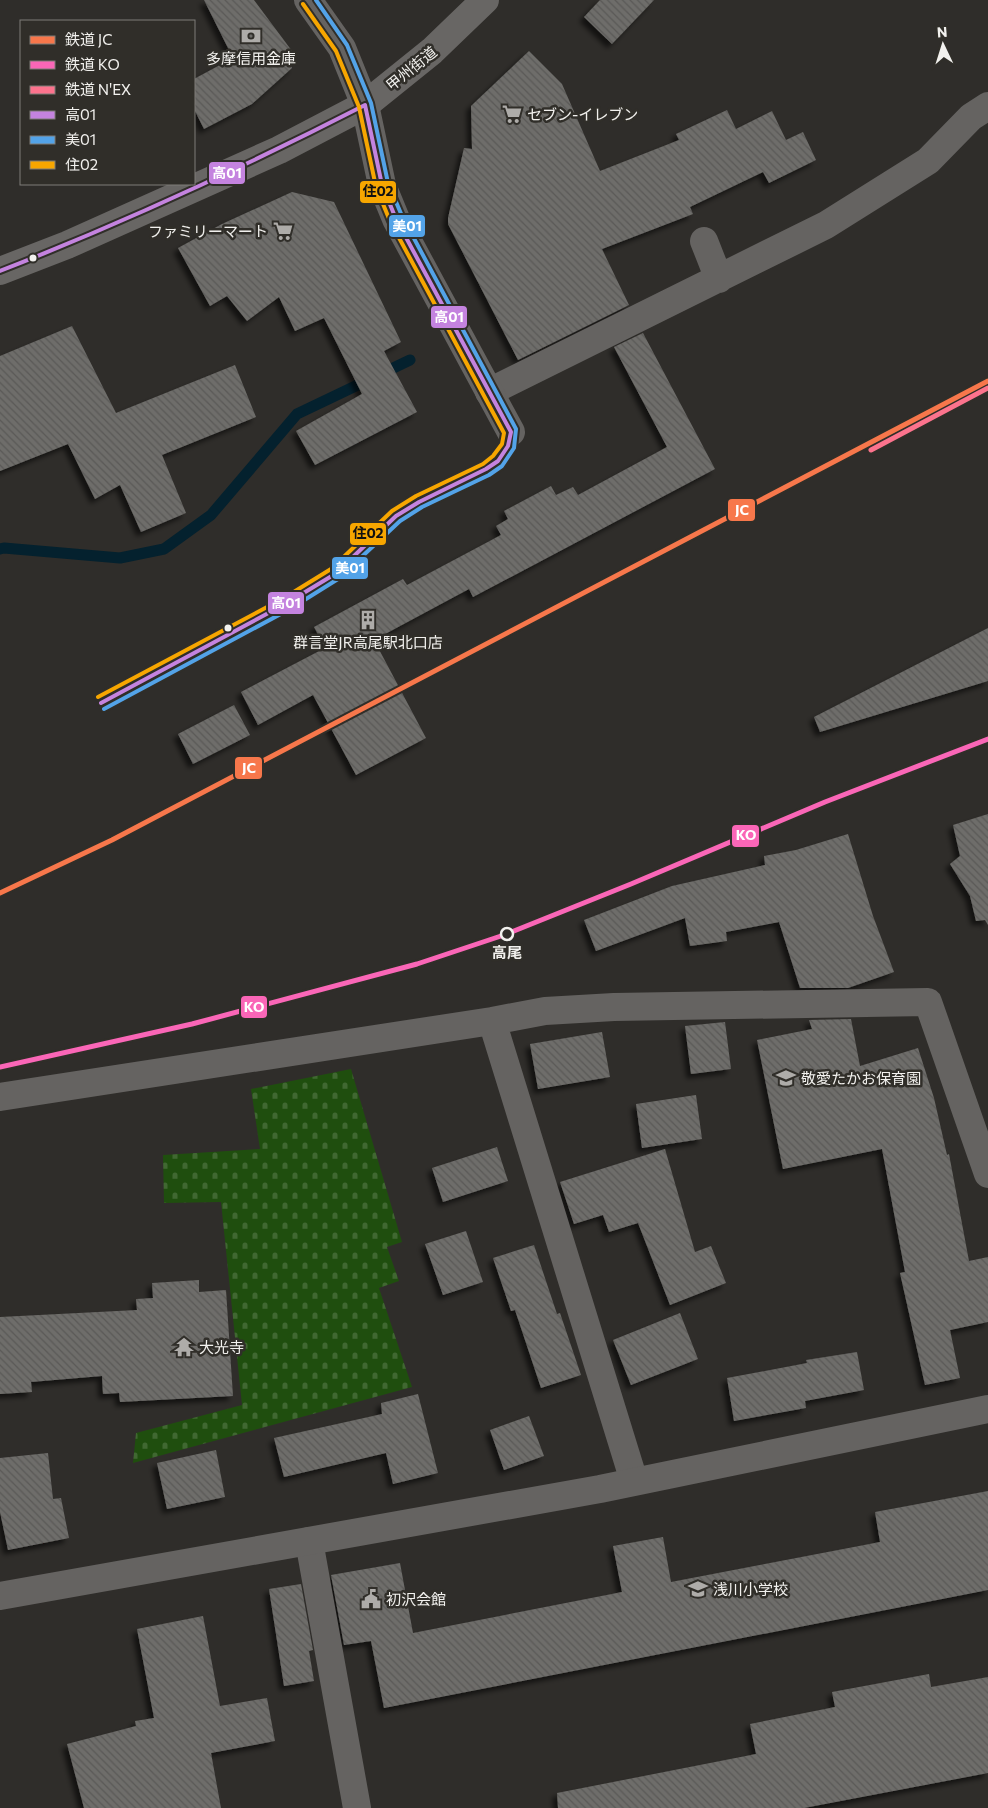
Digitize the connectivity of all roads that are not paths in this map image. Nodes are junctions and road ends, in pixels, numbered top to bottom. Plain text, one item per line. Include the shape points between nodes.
1 (308, 0) edge
2 (485, 0) edge
3 (364, 105) junction
4 (988, 106) edge
5 (704, 241) dead end
6 (0, 271) edge
7 (719, 279) junction
8 (489, 392) junction
9 (510, 432) dead end
10 (492, 1021) junction
11 (0, 1097) edge
12 (988, 1174) edge
13 (988, 1409) edge
14 (634, 1481) junction
15 (309, 1541) junction
16 (0, 1596) edge
17 (357, 1808) edge

1 - 3 street via 342,48
2 - 3 highway, 甲州街道 via 432,51
3 - 6 highway, 甲州街道 via 279,150 67,245
3 - 8 street via 382,185 396,219
4 - 7 street via 971,116 928,162 826,225
5 - 7 street
7 - 8 street
8 - 9 street
10 - 11 street
10 - 12 street via 545,1011 614,1006 928,1002
10 - 14 street
13 - 14 street
14 - 15 street
15 - 16 street
15 - 17 street

